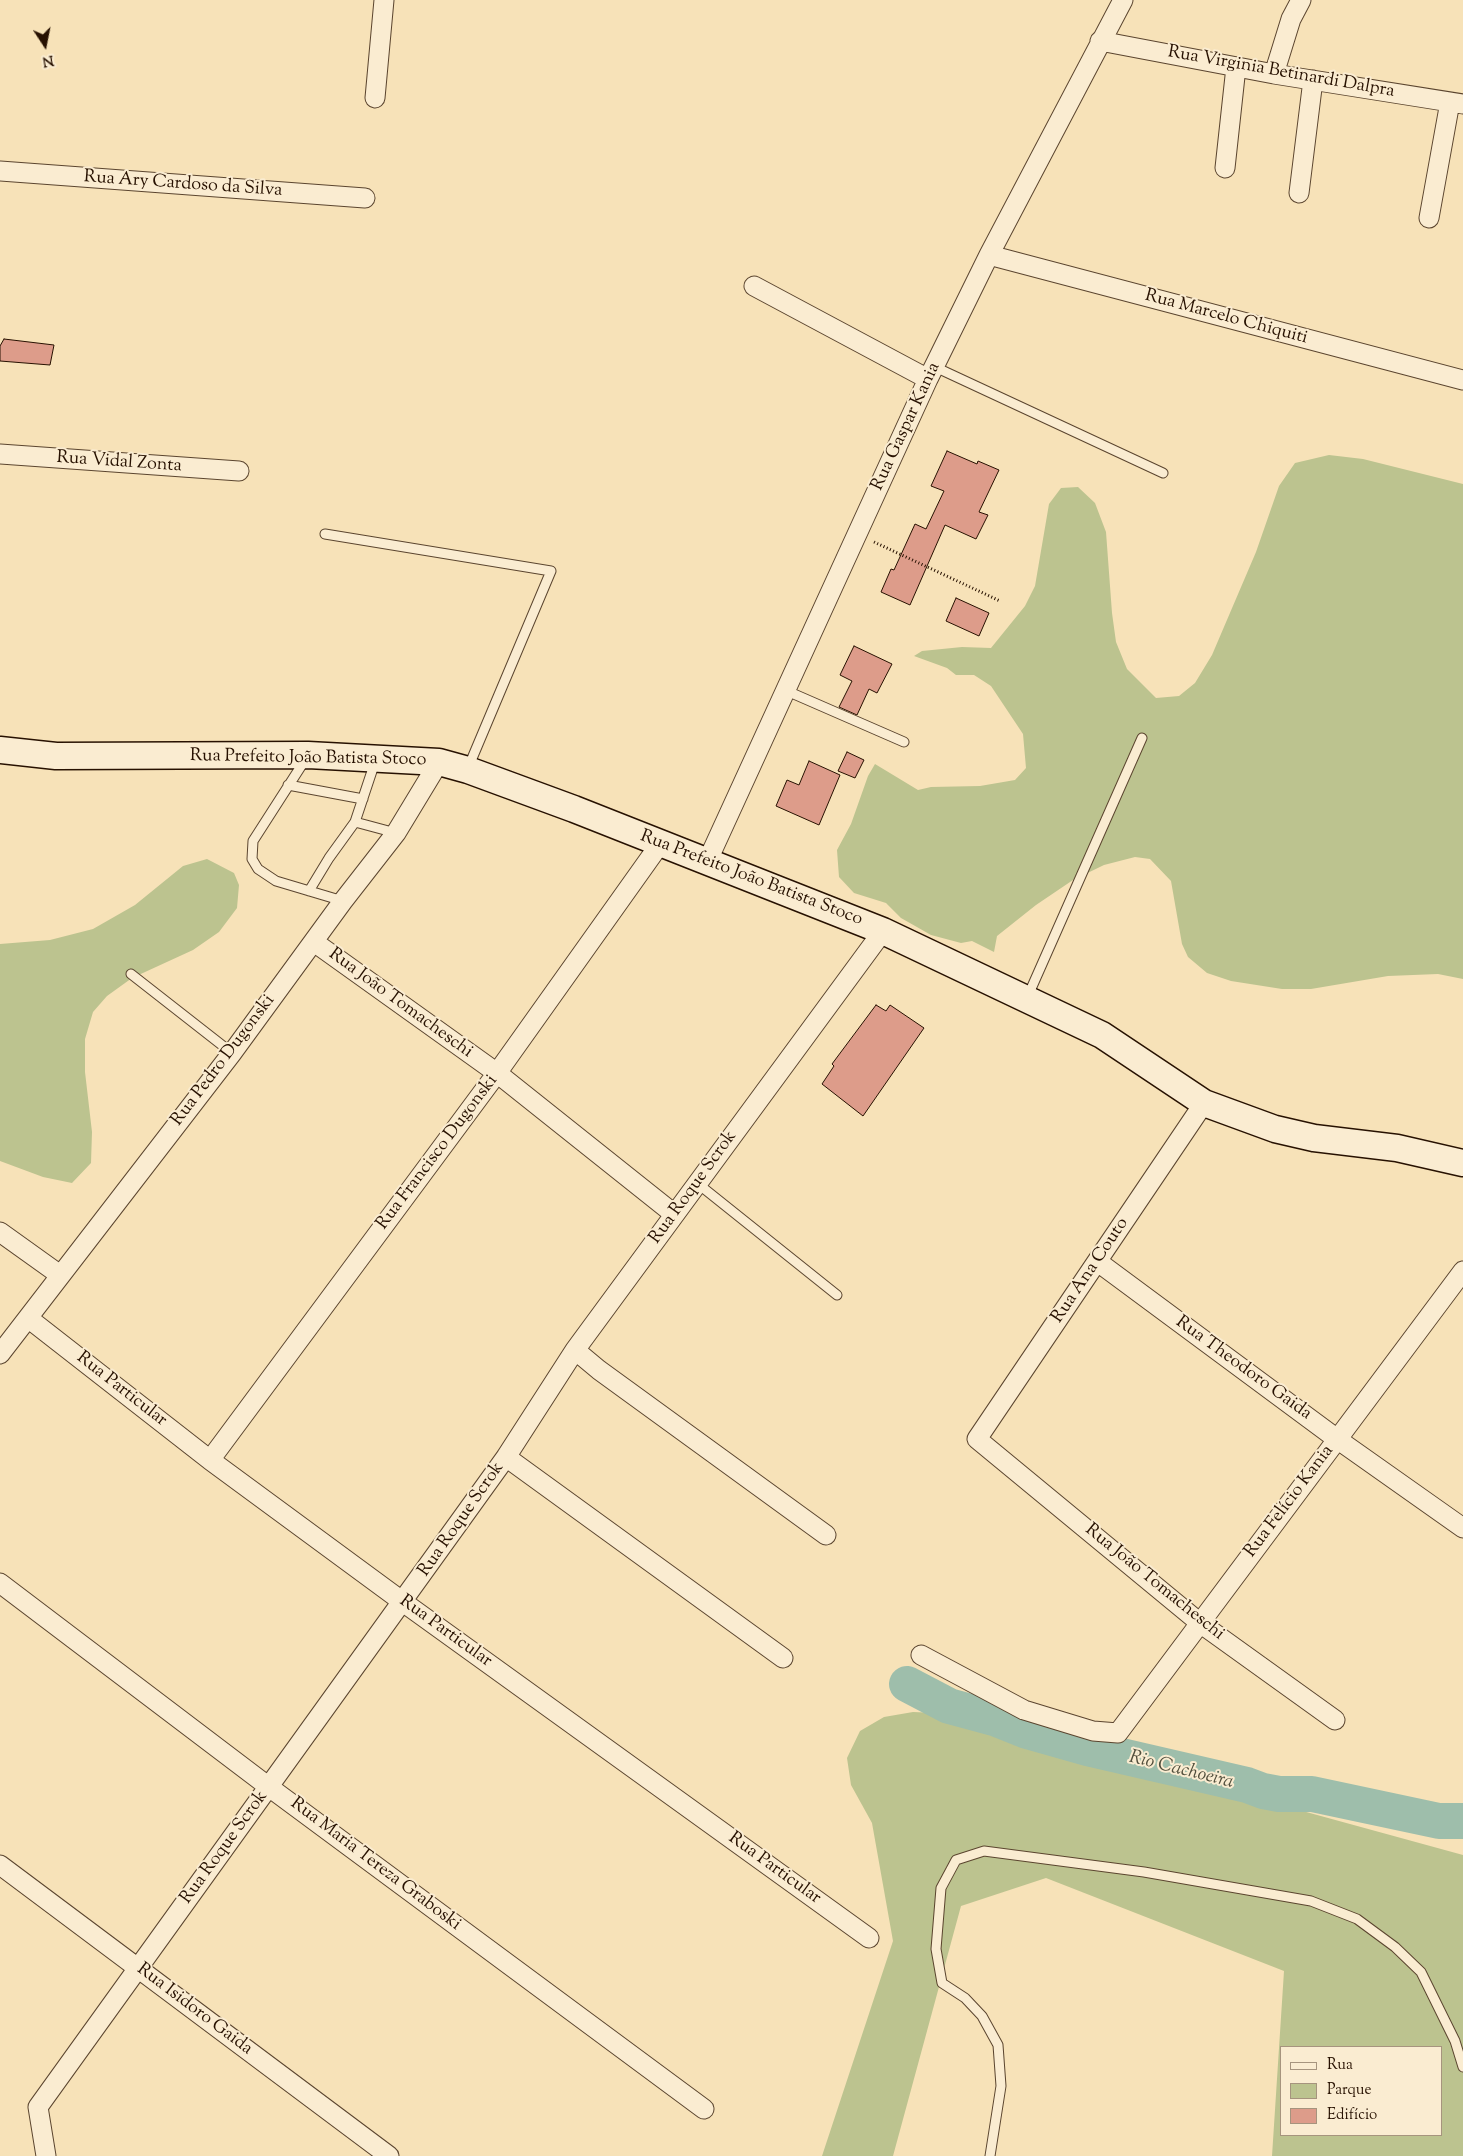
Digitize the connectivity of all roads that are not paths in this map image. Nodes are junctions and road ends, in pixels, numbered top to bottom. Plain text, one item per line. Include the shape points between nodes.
1 (384, 0) edge
2 (1123, 0) edge
3 (1301, 0) edge
4 (1100, 41) junction
5 (1236, 67) junction
6 (1274, 74) junction
7 (1313, 80) junction
8 (375, 98) dead end
9 (1457, 103) edge
10 (1224, 168) dead end
11 (0, 171) edge
12 (1299, 193) dead end
13 (365, 198) dead end
14 (1429, 218) dead end
15 (989, 255) junction
16 (754, 286) dead end
17 (932, 373) junction
18 (1463, 380) edge
19 (0, 454) edge
20 (239, 471) dead end
21 (1163, 473) dead end
22 (325, 534) dead end
23 (787, 691) junction
24 (1142, 738) dead end
25 (904, 742) dead end
26 (0, 750) edge
27 (308, 756) junction
28 (376, 760) junction
29 (439, 762) junction
30 (468, 770) junction
31 (288, 785) junction
32 (363, 799) junction
33 (355, 822) junction
34 (396, 833) junction
35 (660, 844) junction
36 (707, 862) junction
37 (309, 891) junction
38 (343, 901) junction
39 (884, 931) junction
40 (314, 942) junction
41 (131, 974) dead end
42 (1027, 998) junction
43 (232, 1053) junction
44 (497, 1073) junction
45 (1204, 1103) junction
46 (1463, 1163) edge
47 (697, 1183) junction
48 (674, 1214) junction
49 (0, 1232) edge
50 (1098, 1262) junction
51 (1463, 1271) edge
52 (60, 1275) junction
53 (837, 1295) dead end
54 (28, 1318) junction
55 (575, 1350) junction
56 (0, 1354) edge
57 (977, 1439) joint
58 (1337, 1439) junction
59 (506, 1457) junction
60 (210, 1460) junction
61 (1463, 1528) edge
62 (826, 1535) dead end
63 (0, 1583) edge
64 (404, 1602) junction
65 (1200, 1623) junction
66 (921, 1655) dead end
67 (783, 1658) dead end
68 (1335, 1720) dead end
69 (269, 1787) junction
70 (0, 1865) edge
71 (869, 1938) dead end
72 (137, 1968) junction
73 (1463, 2066) edge
74 (704, 2109) dead end
75 (46, 2156) edge
76 (388, 2156) edge
77 (990, 2156) edge

1 - 8 street
2 - 4 street, Rua Gaspar Kania
3 - 6 street via 1291,19
4 - 5 street, Rua Virginia Betinardi Dalpra
4 - 15 street, Rua Gaspar Kania
5 - 6 street, Rua Virginia Betinardi Dalpra
5 - 10 street
6 - 7 street, Rua Virginia Betinardi Dalpra
7 - 9 street, Rua Virginia Betinardi Dalpra
7 - 12 street
9 - 14 street
11 - 13 street, Rua Ary Cardoso da Silva
15 - 17 street, Rua Gaspar Kania
15 - 18 street, Rua Marcelo Chiquiti
16 - 17 street
17 - 21 lane
17 - 23 street, Rua Gaspar Kania
19 - 20 street, Rua Vidal Zonta
22 - 30 lane via 551,570
23 - 25 lane
23 - 36 street, Rua Gaspar Kania
24 - 42 lane
26 - 27 main road, Rua Prefeito João Batista Stoco via 56,756
27 - 28 main road, Rua Prefeito João Batista Stoco
27 - 31 lane
28 - 29 main road, Rua Prefeito João Batista Stoco
28 - 32 lane
29 - 30 main road, Rua Prefeito João Batista Stoco
29 - 34 street, Rua Pedro Dugonski
30 - 35 main road, Rua Prefeito João Batista Stoco
31 - 32 lane
31 - 37 lane via 253,841 252,859 258,869 276,882
32 - 33 lane
33 - 34 lane
33 - 37 lane
34 - 38 street, Rua Pedro Dugonski
35 - 36 main road, Rua Prefeito João Batista Stoco
35 - 44 street, Rua Francisco Dugonski
36 - 39 main road, Rua Prefeito João Batista Stoco
37 - 38 lane
38 - 40 street, Rua Pedro Dugonski
39 - 42 main road, Rua Prefeito João Batista Stoco
39 - 47 street, Rua Roque Scrok
40 - 43 street, Rua Pedro Dugonski
40 - 44 street, Rua João Tomacheschi
41 - 43 lane
42 - 45 main road, Rua Prefeito João Batista Stoco via 1102,1034
43 - 52 street, Rua Pedro Dugonski
44 - 48 street, Rua João Tomacheschi
44 - 60 street, Rua Francisco Dugonski
45 - 46 main road, Rua Prefeito João Batista Stoco via 1275,1129 1314,1138 1396,1148
45 - 50 street, Rua Ana Couto
47 - 48 street, Rua Roque Scrok
47 - 53 lane
48 - 55 street, Rua Roque Scrok
49 - 52 street
50 - 57 street, Rua Ana Couto
50 - 58 street, Rua Theodoro Gaida
51 - 58 street, Rua Felício Kania
52 - 54 street, Rua Pedro Dugonski
54 - 56 street, Rua Pedro Dugonski
54 - 60 street, Rua Particular
55 - 59 street, Rua Roque Scrok
55 - 62 street
57 - 65 street, Rua João Tomacheschi
58 - 61 street, Rua Theodoro Gaida
58 - 65 street, Rua Felício Kania
59 - 64 street, Rua Roque Scrok
59 - 67 street
60 - 64 street, Rua Particular
63 - 69 street, Rua Maria Tereza Graboski
64 - 69 street, Rua Roque Scrok
64 - 71 street, Rua Particular
65 - 66 street, Rua Felício Kania via 1118,1733 1093,1731 1024,1710
65 - 68 street, Rua João Tomacheschi
69 - 72 street, Rua Roque Scrok
69 - 74 street, Rua Maria Tereza Graboski
70 - 72 street, Rua Isidoro Gaida
72 - 75 street, Rua Roque Scrok via 38,2107
72 - 76 street, Rua Isidoro Gaida
73 - 77 lane via 1455,2041 1420,1972 1358,1919 1311,1901 1144,1872 984,1851 956,1860 941,1888 936,1949 942,1983 982,2016 998,2045 1001,2086

